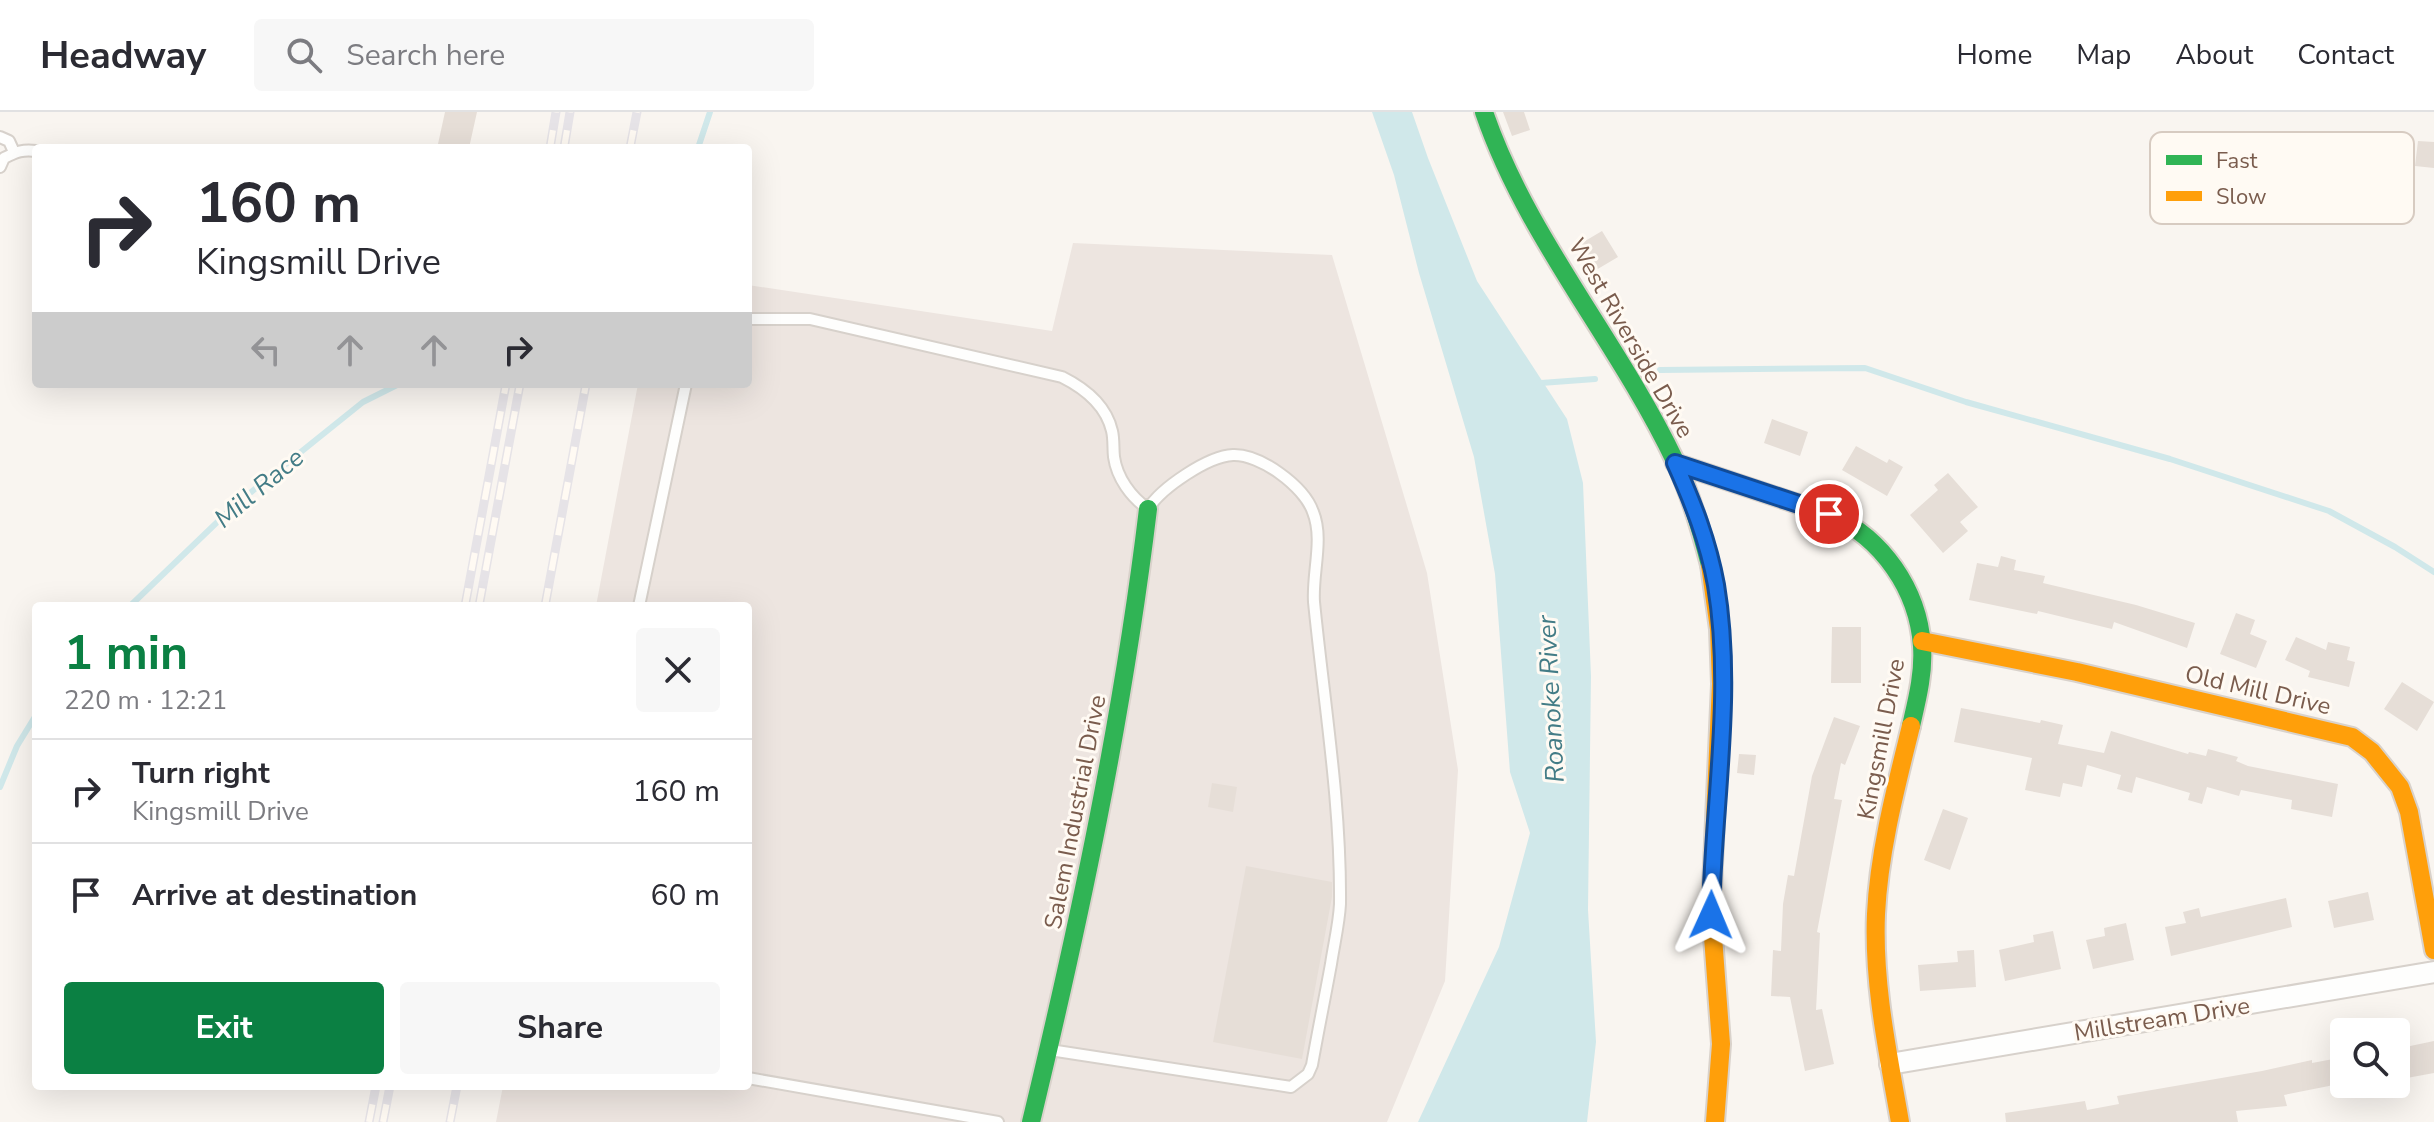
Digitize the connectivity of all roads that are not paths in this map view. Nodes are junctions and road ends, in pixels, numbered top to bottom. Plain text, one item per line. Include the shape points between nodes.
1 (1484, 112) edge
2 (0, 137) edge
3 (32, 150) edge
4 (14, 152) junction
5 (0, 167) edge
6 (752, 319) edge
7 (685, 388) edge
8 (1675, 463) junction
9 (1148, 509) junction
10 (640, 602) edge
11 (1922, 641) junction
12 (2434, 950) edge
13 (2434, 972) edge
14 (1049, 1050) junction
15 (1890, 1064) junction
16 (752, 1079) edge
17 (998, 1122) edge
18 (1031, 1122) edge
19 (1715, 1122) edge
20 (1900, 1122) edge

1 - 8 street, West Riverside Drive via 1536,222
2 - 4 lane
3 - 4 lane
4 - 5 lane
6 - 9 lane via 810,319 1079,385 1105,413 1121,478
7 - 10 lane
8 - 11 street, Kingsmill Drive via 1829,514 1853,527 1884,554 1906,586
8 - 19 street, West Riverside Drive via 1705,536 1721,625 1711,875 1721,1043
9 - 14 street, Salem Industrial Drive via 1110,768
9 - 14 lane via 1166,488 1216,458 1231,455 1266,464 1307,499 1314,513 1314,595 1337,817 1340,904 1312,1065 1291,1087
11 - 12 street, Old Mill Drive via 2352,737 2390,770 2400,787
11 - 15 street, Kingsmill Drive via 1920,680 1886,838 1874,934
13 - 15 street, Millstream Drive
14 - 18 street, Salem Industrial Drive
15 - 20 street, Kingsmill Drive
16 - 17 lane

